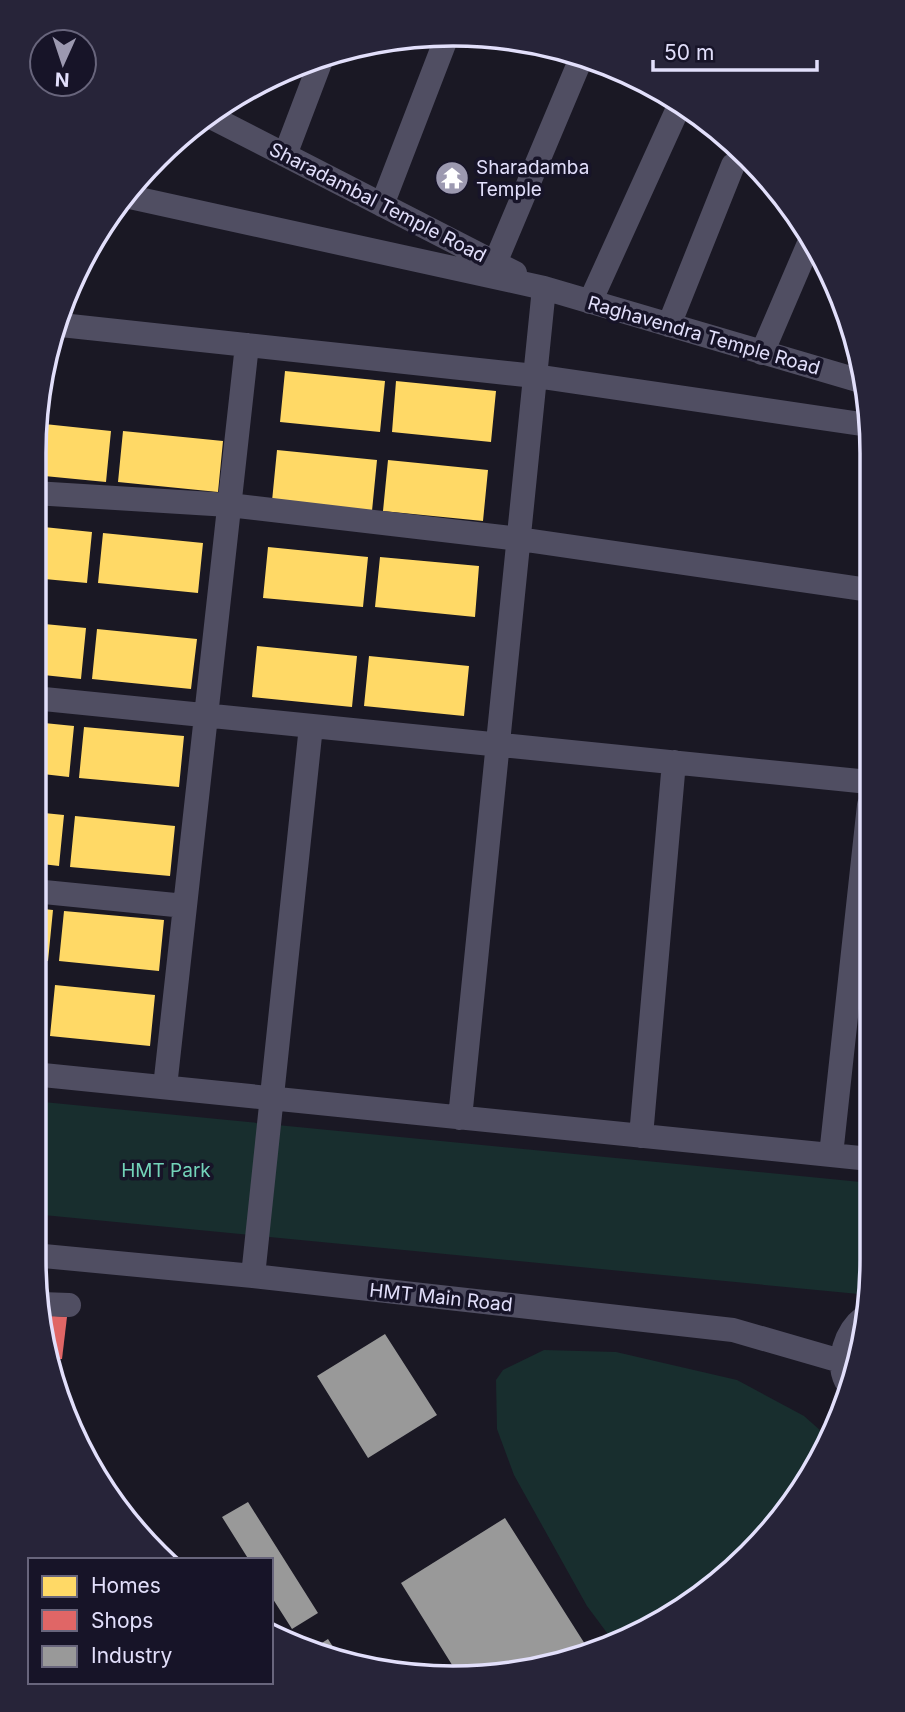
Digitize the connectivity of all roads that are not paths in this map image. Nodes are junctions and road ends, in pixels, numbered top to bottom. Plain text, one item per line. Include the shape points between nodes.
1 (443, 46) edge
2 (578, 65) edge
3 (318, 68) edge
4 (676, 112) edge
5 (218, 120) edge
6 (285, 155) junction
7 (733, 165) dead end
8 (135, 198) edge
9 (382, 205) junction
10 (806, 251) edge
11 (495, 263) junction
12 (544, 288) junction
13 (590, 302) junction
14 (669, 325) junction
15 (66, 326) edge
16 (247, 345) junction
17 (762, 353) junction
18 (535, 376) junction
19 (853, 379) edge
20 (859, 424) edge
21 (46, 494) edge
22 (229, 505) junction
23 (519, 539) junction
24 (860, 589) edge
25 (46, 699) edge
26 (206, 715) junction
27 (312, 726) junction
28 (498, 744) junction
29 (674, 762) junction
30 (860, 781) edge
31 (860, 887) edge
32 (46, 892) edge
33 (185, 906) junction
34 (46, 1075) edge
35 (165, 1087) junction
36 (272, 1098) junction
37 (460, 1118) junction
38 (641, 1136) junction
39 (831, 1155) junction
40 (860, 1158) edge
41 (46, 1256) edge
42 (253, 1276) junction
43 (48, 1304) edge
44 (69, 1305) dead end
45 (854, 1325) edge
46 (845, 1368) edge
47 (845, 1371) edge

1 - 9 street
2 - 11 street
3 - 6 street
4 - 13 street
5 - 6 street, Sharadambal Temple Road
6 - 9 street, Sharadambal Temple Road
7 - 14 street
8 - 12 street
9 - 11 street, Sharadambal Temple Road
10 - 17 street
11 - 12 street, Sharadambal Temple Road
12 - 13 street, Raghavendra Temple Road
12 - 18 street
13 - 14 street, Raghavendra Temple Road
14 - 17 street, Raghavendra Temple Road
15 - 16 street
16 - 18 street
16 - 22 street
17 - 19 street, Raghavendra Temple Road
18 - 20 street
18 - 23 street
21 - 22 street
22 - 23 street
22 - 26 street
23 - 24 street
23 - 28 street
25 - 26 street
26 - 27 street
26 - 33 street
27 - 28 street
27 - 36 street
28 - 29 street
28 - 37 street
29 - 30 street
29 - 38 street
31 - 39 street
32 - 33 street
33 - 35 street
34 - 35 street
35 - 36 street
36 - 37 street
36 - 42 street
37 - 38 street
38 - 39 street
39 - 40 street
41 - 42 street, HMT Main Road
42 - 47 street, HMT Main Road via 733,1330
43 - 44 street
45 - 46 street via 845,1345

